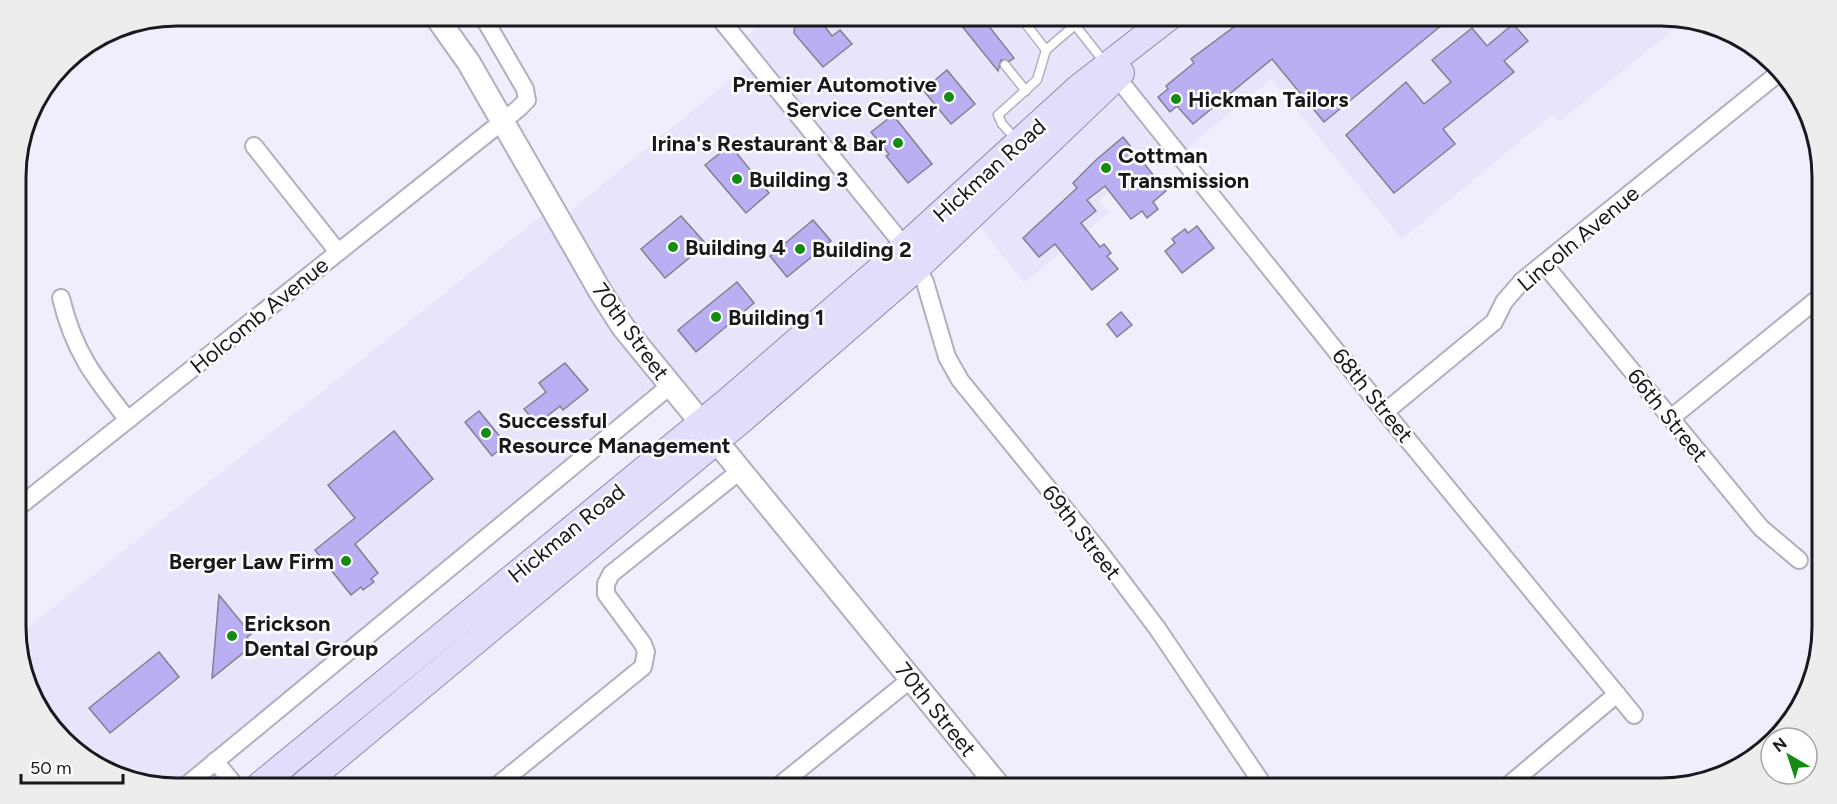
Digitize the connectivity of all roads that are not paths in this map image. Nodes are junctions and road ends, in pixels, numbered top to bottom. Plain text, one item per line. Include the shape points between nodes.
1 (443, 26) edge
2 (488, 26) edge
3 (726, 26) edge
4 (1027, 26) edge
5 (1074, 26) edge
6 (1076, 26) edge
7 (1160, 26) edge
8 (1167, 26) edge
9 (1046, 50) junction
10 (1005, 65) dead end
11 (1112, 71) junction
12 (1774, 77) edge
13 (1026, 91) junction
14 (501, 121) junction
15 (1019, 143) junction
16 (254, 146) dead end
17 (338, 252) junction
18 (911, 257) junction
19 (1544, 264) junction
20 (61, 298) dead end
21 (1812, 303) edge
22 (671, 385) junction
23 (1385, 412) junction
24 (1671, 418) junction
25 (128, 420) junction
26 (709, 431) junction
27 (741, 470) junction
28 (26, 501) edge
29 (1799, 560) dead end
30 (911, 679) junction
31 (1617, 694) junction
32 (1634, 715) dead end
33 (215, 761) junction
34 (195, 778) edge
35 (229, 778) edge
36 (269, 778) edge
37 (311, 778) edge
38 (507, 778) edge
39 (789, 778) edge
40 (992, 778) edge
41 (1258, 778) edge
42 (1517, 778) edge

1 - 14 street, 70th Street via 469,63
2 - 14 street, Holcomb Avenue via 525,89 527,100
3 - 18 street, 69th Street
4 - 9 lane
5 - 9 lane
6 - 11 lane
7 - 11 main road, Hickman Road
8 - 11 main road, Hickman Road
9 - 13 lane via 1037,80
10 - 13 lane
11 - 15 main road, Hickman Road via 1078,88
11 - 18 main road, Hickman Road
11 - 23 street, 68th Street
12 - 19 street, Lincoln Avenue
13 - 15 lane via 998,114
14 - 17 street, Holcomb Avenue
14 - 22 street, 70th Street via 623,327
15 - 18 main road, Hickman Road
16 - 17 street
17 - 25 street, Holcomb Avenue
18 - 26 main road, Hickman Road
18 - 41 street, 69th Street via 925,282 947,357 960,380 1099,551
19 - 23 street, Lincoln Avenue via 1522,281 1504,302 1494,322
19 - 24 street, 66th Street
20 - 25 street via 76,346 94,377
21 - 24 street
22 - 26 street, 70th Street
22 - 33 street
23 - 31 street, 68th Street
24 - 29 street, 66th Street via 1761,528
25 - 28 street, Holcomb Avenue
26 - 27 street, 70th Street
26 - 36 main road, Hickman Road
26 - 37 main road, Hickman Road
27 - 30 street, 70th Street
27 - 38 street via 611,573 606,594 643,644 646,659 638,672
30 - 39 street
30 - 40 street, 70th Street
31 - 32 street, 68th Street
31 - 42 street
33 - 34 street
33 - 35 street

